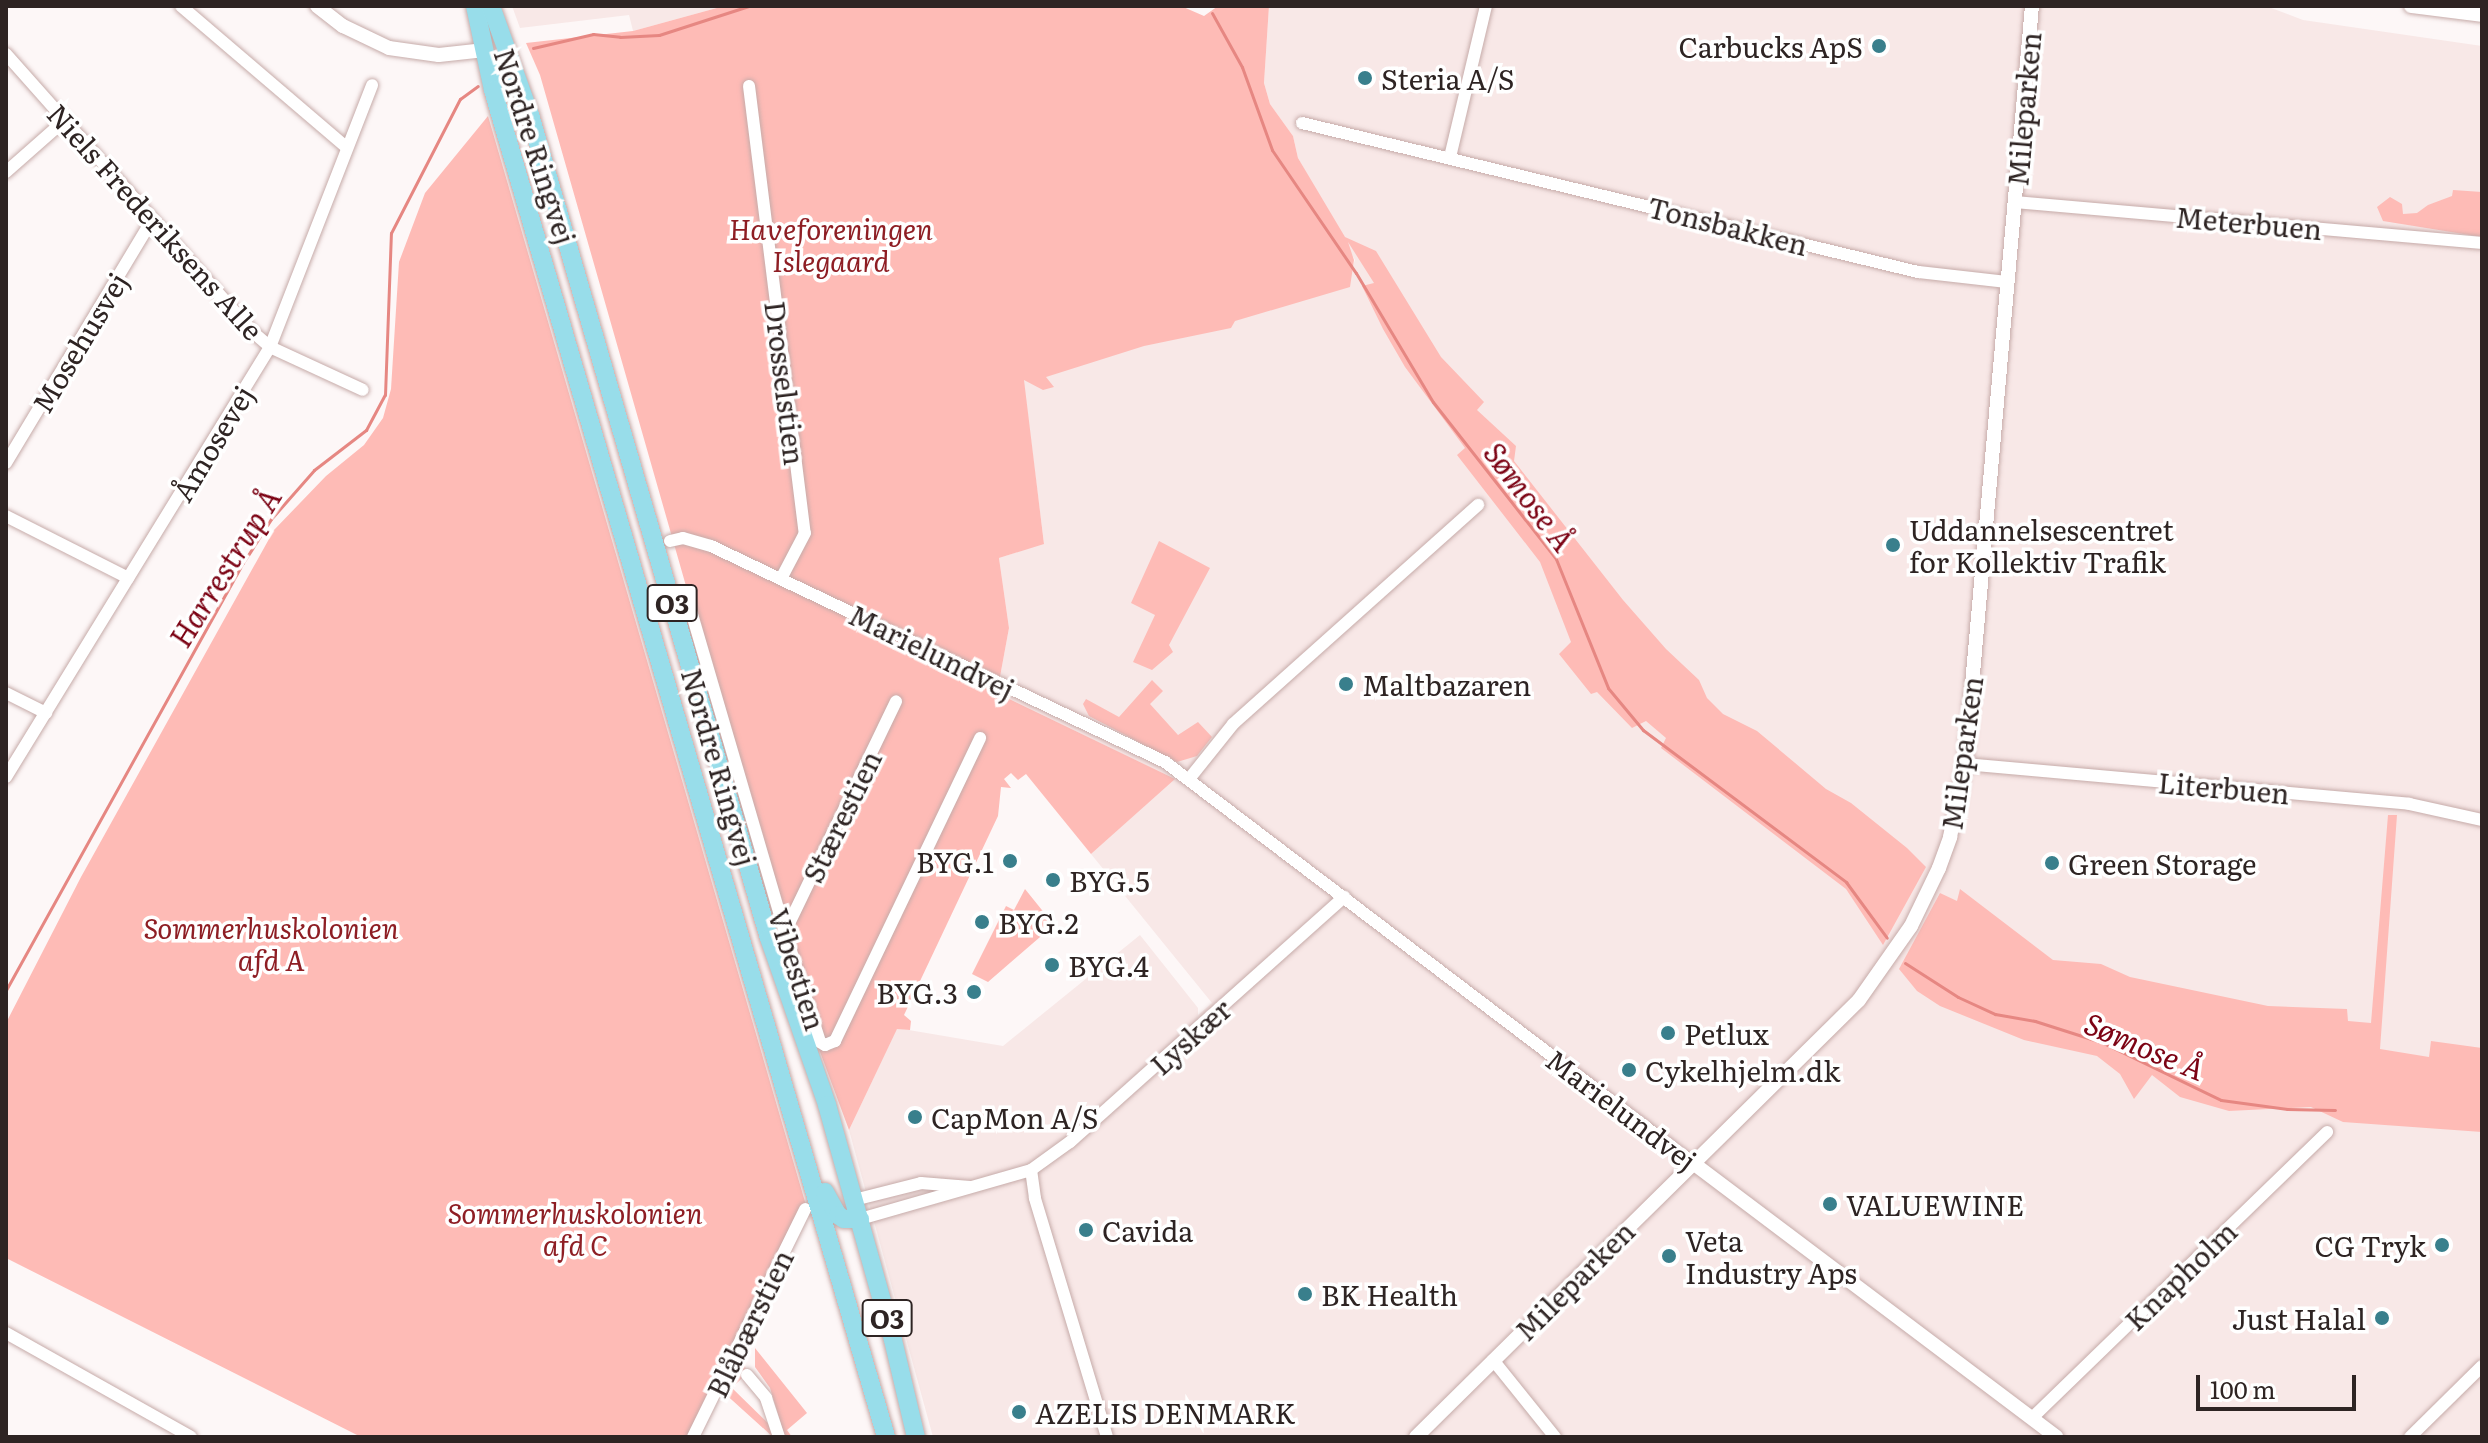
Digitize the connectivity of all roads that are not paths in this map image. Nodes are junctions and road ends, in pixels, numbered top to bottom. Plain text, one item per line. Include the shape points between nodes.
1 (181, 6) edge
2 (317, 6) edge
3 (475, 6) edge
4 (491, 6) edge
5 (1486, 6) edge
6 (2032, 6) edge
7 (2411, 6) edge
8 (2482, 15) edge
9 (485, 50) junction
10 (6, 54) edge
11 (372, 85) dead end
12 (749, 86) dead end
13 (65, 120) junction
14 (1302, 123) dead end
15 (347, 148) junction
16 (1450, 157) junction
17 (6, 172) edge
18 (2015, 202) junction
19 (152, 220) junction
20 (2482, 243) edge
21 (2007, 282) junction
22 (270, 347) junction
23 (363, 390) dead end
24 (6, 463) edge
25 (1478, 505) dead end
26 (6, 516) edge
27 (670, 541) dead end
28 (128, 578) junction
29 (781, 579) junction
30 (689, 604) dead end
31 (6, 693) edge
32 (896, 701) dead end
33 (46, 713) junction
34 (980, 738) dead end
35 (1965, 764) junction
36 (6, 777) edge
37 (1189, 779) junction
38 (2482, 820) edge
39 (1344, 897) junction
40 (785, 932) junction
41 (2327, 1132) dead end
42 (1693, 1163) junction
43 (1031, 1170) junction
44 (970, 1187) junction
45 (854, 1200) junction
46 (805, 1209) dead end
47 (830, 1218) junction
48 (860, 1219) junction
49 (6, 1333) edge
50 (1493, 1360) junction
51 (2482, 1366) edge
52 (747, 1375) dead end
53 (2032, 1418) junction
54 (191, 1437) edge
55 (693, 1437) edge
56 (779, 1437) edge
57 (886, 1437) edge
58 (916, 1437) edge
59 (1107, 1437) edge
60 (1416, 1437) edge
61 (1555, 1437) edge
62 (2056, 1437) edge
63 (2410, 1437) edge

1 - 15 street
2 - 9 street via 343,26 389,48 439,55
3 - 9 main road, Nordre Ringvej / O3
4 - 45 main road, Nordre Ringvej / O3 via 530,115 769,938
5 - 16 street
6 - 18 street, Mileparken
7 - 8 street
9 - 47 main road, Nordre Ringvej / O3 via 770,1039
10 - 13 street, Niels Frederiksens Alle
11 - 15 street, Åmosevej
12 - 29 street, Drosselstien via 805,533
13 - 17 street
13 - 19 street, Niels Frederiksens Alle
14 - 16 street, Tonsbakken
15 - 22 street, Åmosevej
16 - 21 street, Tonsbakken via 1918,272
18 - 20 street, Meterbuen
18 - 21 street, Mileparken
19 - 22 street, Niels Frederiksens Alle
19 - 24 street, Mosehusvej
21 - 35 street, Mileparken
22 - 23 street, Niels Frederiksens Alle
22 - 28 street, Åmosevej
25 - 37 street via 1233,724
26 - 28 street
27 - 29 street, Marielundvej via 698,540
28 - 33 street, Åmosevej
29 - 37 street, Marielundvej via 1165,762
30 - 40 street, Vibestien
31 - 33 street
32 - 40 street, Stærestien
33 - 36 street, Åmosevej
34 - 40 street, Vibestien via 830,1045 820,1042
35 - 38 street, Literbuen via 2409,804
35 - 42 street, Mileparken via 1939,868 1885,967 1859,1000
37 - 39 street, Marielundvej
39 - 42 street, Marielundvej
39 - 43 street, Lyskær via 1070,1142
41 - 53 street, Knapholm
42 - 50 street, Mileparken
42 - 53 street, Marielundvej
43 - 44 street, Lyskær
43 - 59 street
44 - 45 street, Lyskær via 921,1183
44 - 48 street, Lyskær
45 - 47 main road
45 - 48 main road, Nordre Ringvej / O3
46 - 55 street, Blåbærstien
47 - 48 main road
47 - 57 main road, Nordre Ringvej / O3
48 - 58 main road, Nordre Ringvej / O3
49 - 54 street
50 - 60 street, Mileparken
50 - 61 street
51 - 63 street
52 - 56 street via 766,1398
53 - 62 street, Marielundvej

